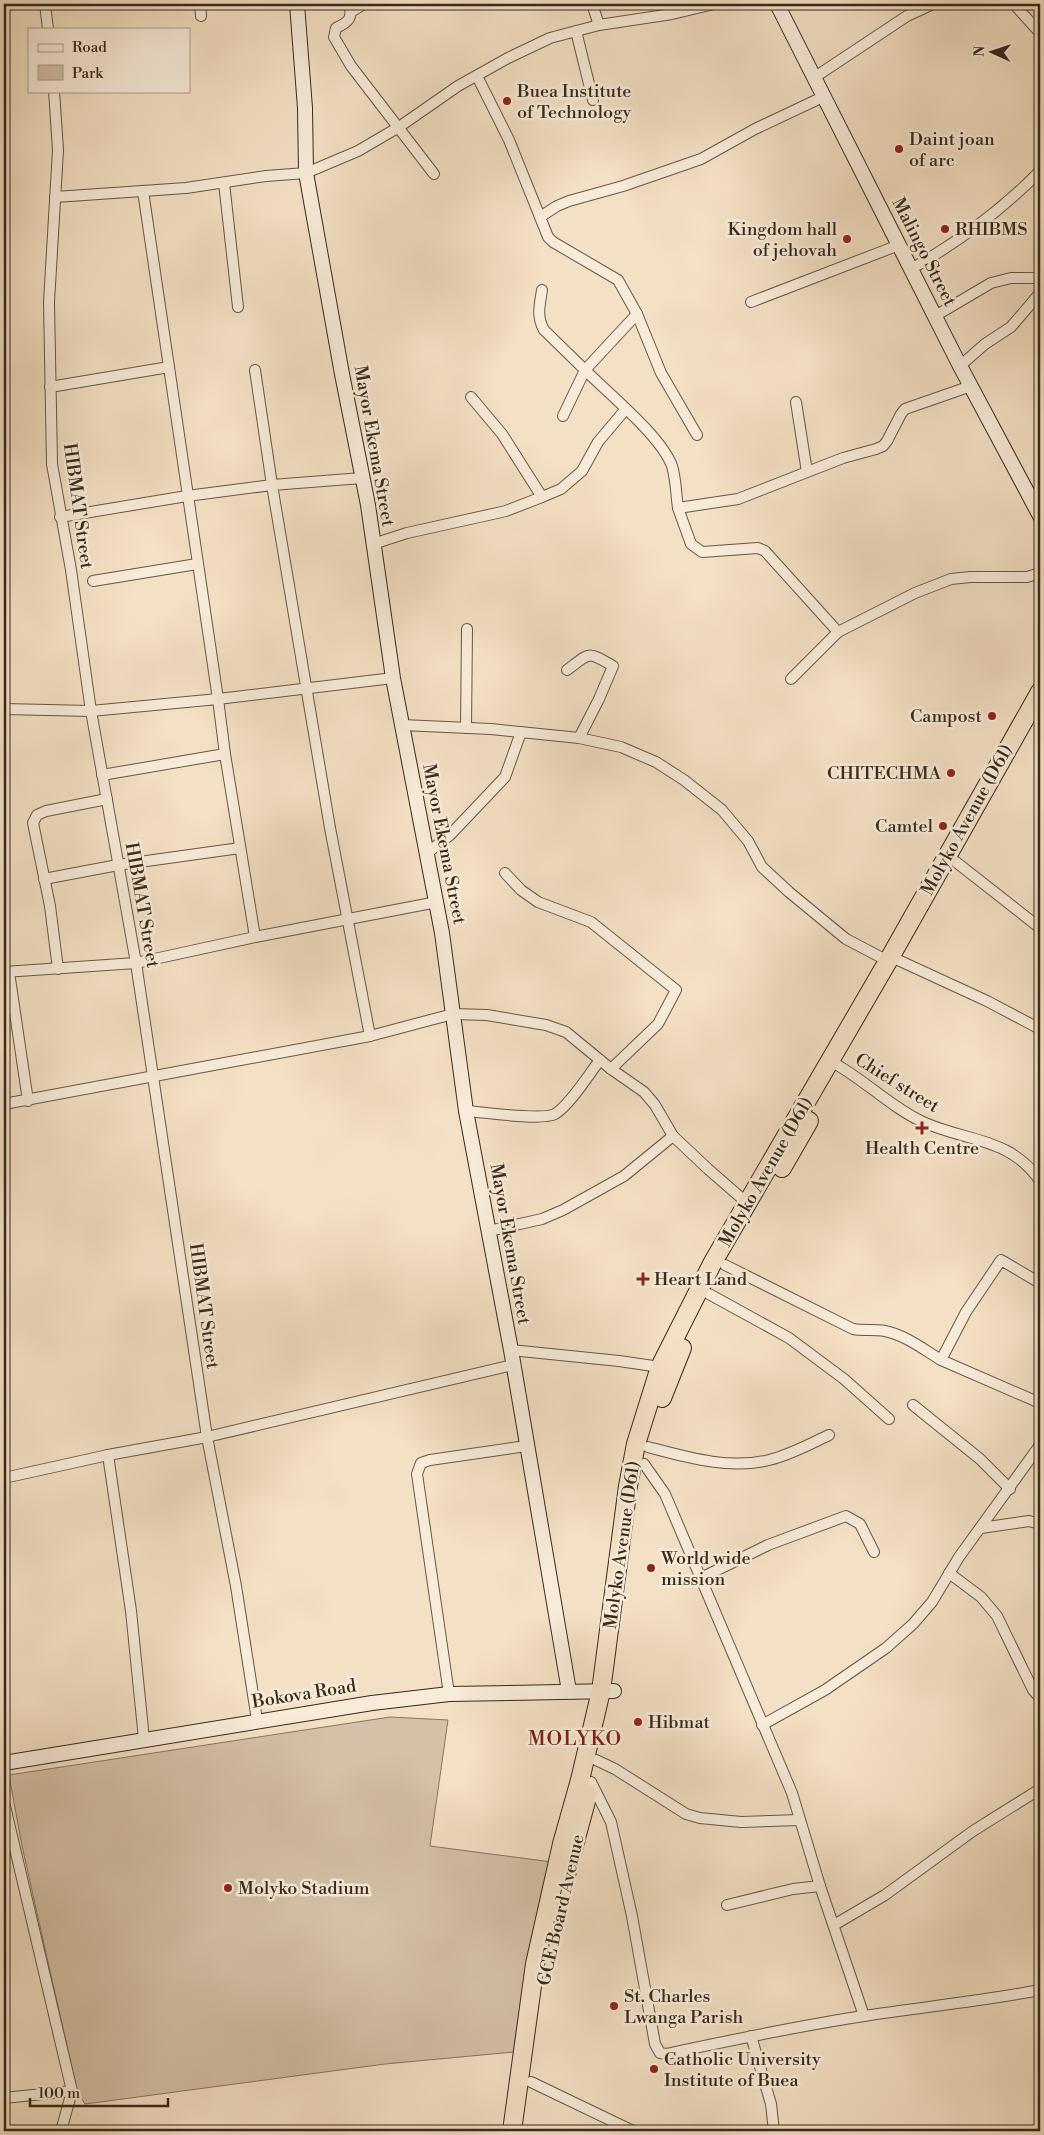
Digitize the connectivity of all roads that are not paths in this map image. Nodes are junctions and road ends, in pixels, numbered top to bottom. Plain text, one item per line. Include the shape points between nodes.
1 (45, 4) edge
2 (200, 4) edge
3 (297, 4) edge
4 (364, 4) edge
5 (592, 4) edge
6 (714, 4) edge
7 (777, 4) edge
8 (933, 4) edge
9 (1014, 4) edge
10 (350, 8) edge
11 (201, 16) dead end
12 (599, 25) junction
13 (48, 28) edge
14 (576, 31) junction
15 (1040, 33) edge
16 (477, 76) junction
17 (815, 77) junction
18 (54, 92) edge
19 (825, 96) junction
20 (593, 100) dead end
21 (399, 127) junction
22 (1040, 171) edge
23 (306, 173) junction
24 (434, 174) dead end
25 (224, 183) junction
26 (143, 191) junction
27 (55, 197) junction
28 (540, 217) junction
29 (899, 245) junction
30 (911, 269) junction
31 (1040, 278) edge
32 (542, 290) dead end
33 (1040, 292) edge
34 (751, 302) dead end
35 (238, 307) dead end
36 (636, 314) junction
37 (935, 316) junction
38 (960, 366) junction
39 (169, 367) junction
40 (255, 370) dead end
41 (585, 370) junction
42 (971, 386) junction
43 (50, 388) junction
44 (471, 397) dead end
45 (796, 402) dead end
46 (626, 410) junction
47 (563, 416) dead end
48 (697, 435) dead end
49 (807, 472) junction
50 (362, 478) junction
51 (272, 485) junction
52 (187, 496) junction
53 (542, 497) junction
54 (678, 508) junction
55 (1040, 516) edge
56 (60, 517) junction
57 (373, 544) junction
58 (197, 564) junction
59 (1040, 573) edge
60 (93, 581) dead end
61 (467, 628) dead end
62 (838, 632) junction
63 (567, 670) dead end
64 (393, 678) junction
65 (791, 679) dead end
66 (305, 688) junction
67 (1040, 692) edge
68 (218, 699) junction
69 (4, 709) edge
70 (91, 710) junction
71 (1040, 714) edge
72 (402, 726) junction
73 (466, 728) junction
74 (521, 732) junction
75 (579, 738) junction
76 (225, 754) junction
77 (102, 775) junction
78 (107, 799) junction
79 (240, 848) junction
80 (426, 854) junction
81 (956, 862) junction
82 (118, 865) junction
83 (505, 873) dead end
84 (44, 879) junction
85 (437, 902) junction
86 (346, 918) junction
87 (1040, 928) edge
88 (255, 937) junction
89 (893, 961) junction
90 (136, 963) junction
91 (58, 969) junction
92 (6, 972) edge
93 (453, 1014) junction
94 (1040, 1029) edge
95 (370, 1036) junction
96 (600, 1060) junction
97 (835, 1063) junction
98 (611, 1069) junction
99 (153, 1075) junction
100 (28, 1100) junction
101 (4, 1104) edge
102 (466, 1111) junction
103 (673, 1136) junction
104 (1040, 1181) edge
105 (748, 1203) junction
106 (489, 1232) junction
107 (725, 1265) junction
108 (1040, 1283) edge
109 (709, 1294) junction
110 (511, 1350) junction
111 (941, 1360) junction
112 (513, 1365) junction
113 (660, 1367) junction
114 (1040, 1403) edge
115 (913, 1405) dead end
116 (889, 1419) dead end
117 (829, 1435) dead end
118 (207, 1437) junction
119 (1040, 1445) edge
120 (526, 1446) junction
121 (648, 1446) junction
122 (108, 1455) junction
123 (644, 1464) junction
124 (4, 1478) edge
125 (1010, 1489) junction
126 (1040, 1524) edge
127 (981, 1528) junction
128 (874, 1552) dead end
129 (949, 1573) junction
130 (702, 1578) junction
131 (569, 1691) junction
132 (607, 1691) junction
133 (448, 1694) junction
134 (1040, 1698) edge
135 (257, 1720) junction
136 (762, 1725) junction
137 (144, 1739) junction
138 (596, 1760) junction
139 (4, 1763) edge
140 (591, 1782) junction
141 (1040, 1789) edge
142 (4, 1802) edge
143 (800, 1820) junction
144 (820, 1886) junction
145 (727, 1905) dead end
146 (834, 1925) junction
147 (1040, 1990) edge
148 (864, 2016) junction
149 (751, 2036) junction
150 (530, 2082) junction
151 (72, 2091) junction
152 (4, 2098) edge
153 (61, 2131) edge
154 (512, 2131) edge
155 (523, 2131) edge
156 (633, 2131) edge
157 (774, 2131) edge

1 - 13 street
2 - 11 street
3 - 23 street, Mayor Ekema Street
4 - 10 street
5 - 12 street
6 - 12 street
7 - 17 street, Malingo Street
8 - 17 street via 907,16
9 - 15 street
10 - 21 street via 348,23 336,28 334,37 351,66
12 - 14 street
14 - 16 street via 550,38
14 - 20 street
16 - 21 street
16 - 28 street via 509,140
17 - 19 street, Malingo Street
18 - 27 street, HIBMAT Street via 58,150
19 - 28 street via 701,159 569,201
19 - 29 street, Malingo Street
21 - 23 street via 348,156
21 - 24 street
22 - 30 street via 1002,207 951,246
23 - 25 street
23 - 50 street, Mayor Ekema Street
25 - 26 street
25 - 35 street
26 - 27 street
26 - 39 street
27 - 43 street, HIBMAT Street via 49,302
28 - 36 street via 553,242 618,280
29 - 30 street, Malingo Street
29 - 34 street
30 - 37 street, Malingo Street
31 - 37 street via 1011,278 991,283
32 - 41 street via 540,323
33 - 38 street via 1011,327
36 - 41 street
36 - 48 street via 661,373
37 - 38 street, Malingo Street
38 - 42 street, Malingo Street
39 - 43 street
39 - 52 street
40 - 51 street
41 - 46 street
41 - 47 street
42 - 49 street via 905,409 883,446
42 - 55 street, Malingo Street
43 - 56 street, HIBMAT Street via 52,464
44 - 53 street via 502,434
45 - 49 street
46 - 53 street via 598,442 582,471 561,490
46 - 54 street via 667,455
49 - 54 street via 738,499
50 - 51 street
50 - 57 street, Mayor Ekema Street
51 - 52 street
51 - 66 street
52 - 56 street
52 - 58 street
53 - 57 street via 497,513
54 - 62 street via 691,544 702,552 765,550
56 - 70 street, HIBMAT Street
57 - 64 street, Mayor Ekema Street
58 - 60 street
58 - 68 street
59 - 62 street via 1027,577 951,580 915,593
61 - 73 street
62 - 65 street
63 - 75 street via 588,654 613,666
64 - 66 street
64 - 72 street, Mayor Ekema Street
66 - 68 street
66 - 86 street
67 - 89 highway, Molyko Avenue (D61)
68 - 70 street
68 - 76 street
69 - 70 street
70 - 77 street, HIBMAT Street
71 - 81 highway, Molyko Avenue (D61)
72 - 73 street
72 - 80 street, Mayor Ekema Street
73 - 74 street
74 - 75 street
74 - 80 street via 505,777 450,836
75 - 89 street via 633,751 684,780 722,810 748,841 762,867 789,892 846,939
76 - 77 street
76 - 79 street
77 - 78 street, HIBMAT Street
78 - 82 street, HIBMAT Street
78 - 84 street via 46,811 37,816 33,824
79 - 82 street
79 - 88 street
80 - 85 street, Mayor Ekema Street
81 - 87 street
81 - 89 highway, Molyko Avenue (D61)
82 - 84 street
82 - 90 street, HIBMAT Street
83 - 98 street via 538,902 591,922 676,990 658,1024
84 - 91 street
85 - 86 street
85 - 93 street, Mayor Ekema Street
86 - 88 street
86 - 95 street
88 - 90 street
89 - 94 street via 987,1001
89 - 97 highway, Molyko Avenue (D61)
90 - 91 street
90 - 99 street, HIBMAT Street
91 - 92 street
92 - 100 street
93 - 95 street
93 - 96 street via 487,1015 546,1025 566,1032
93 - 102 street, Mayor Ekema Street
95 - 99 street
96 - 98 street
96 - 102 street via 556,1113 538,1117
97 - 104 street, Chief street via 923,1122 1007,1150 1032,1169
97 - 105 highway, Molyko Avenue (D61)
97 - 107 highway, Molyko Avenue (D61)
98 - 103 street via 644,1092
99 - 100 street
99 - 118 street, HIBMAT Street
100 - 101 street
102 - 106 street, Mayor Ekema Street
103 - 105 street
103 - 106 street via 624,1176 563,1210 542,1219
105 - 113 highway, Molyko Avenue (D61) via 698,1288
106 - 110 street, Mayor Ekema Street
107 - 109 highway, Molyko Avenue (D61)
107 - 111 street via 853,1329 895,1334
108 - 111 street via 1001,1260 966,1312
109 - 116 street via 789,1338 844,1379
109 - 121 highway, Molyko Avenue (D61) via 673,1369
110 - 112 street, Mayor Ekema Street
110 - 113 street
111 - 114 street
112 - 118 street
112 - 120 street, Mayor Ekema Street
113 - 132 highway, Molyko Avenue (D61) via 636,1444 628,1486
115 - 125 street via 980,1458
117 - 121 street via 768,1460 746,1462 707,1461
118 - 122 street
118 - 135 street, HIBMAT Street via 236,1586
119 - 125 street
120 - 131 street, Mayor Ekema Street
120 - 133 street via 430,1460 421,1463 417,1474
121 - 123 highway, Molyko Avenue (D61)
122 - 124 street
122 - 137 street via 131,1611
123 - 130 street via 665,1494
123 - 132 highway, Molyko Avenue (D61)
125 - 127 street
126 - 127 street via 1030,1521
127 - 129 street
128 - 130 street via 860,1524 846,1516 768,1545
129 - 134 street via 981,1597 997,1616
129 - 136 street via 926,1611 886,1648 808,1701
130 - 136 street
131 - 132 street, Bokova Road
131 - 133 street, Bokova Road
132 - 138 highway, GCE Board Avenue
132 - 154 highway via 562,1844 535,1964
133 - 135 street, Bokova Road
135 - 137 street, Bokova Road
136 - 143 street via 784,1772
137 - 139 street, Bokova Road
138 - 140 highway, GCE Board Avenue
138 - 143 street via 686,1814 741,1822
140 - 149 street via 611,1822 657,2050 666,2054
140 - 150 highway, GCE Board Avenue via 545,1966
141 - 146 street via 973,1831 885,1895
142 - 151 street
143 - 144 street
144 - 145 street via 793,1888
144 - 146 street
146 - 148 street
147 - 148 street
148 - 149 street
149 - 157 street via 771,2104
150 - 155 highway, GCE Board Avenue
150 - 156 street
151 - 152 street
151 - 153 street

